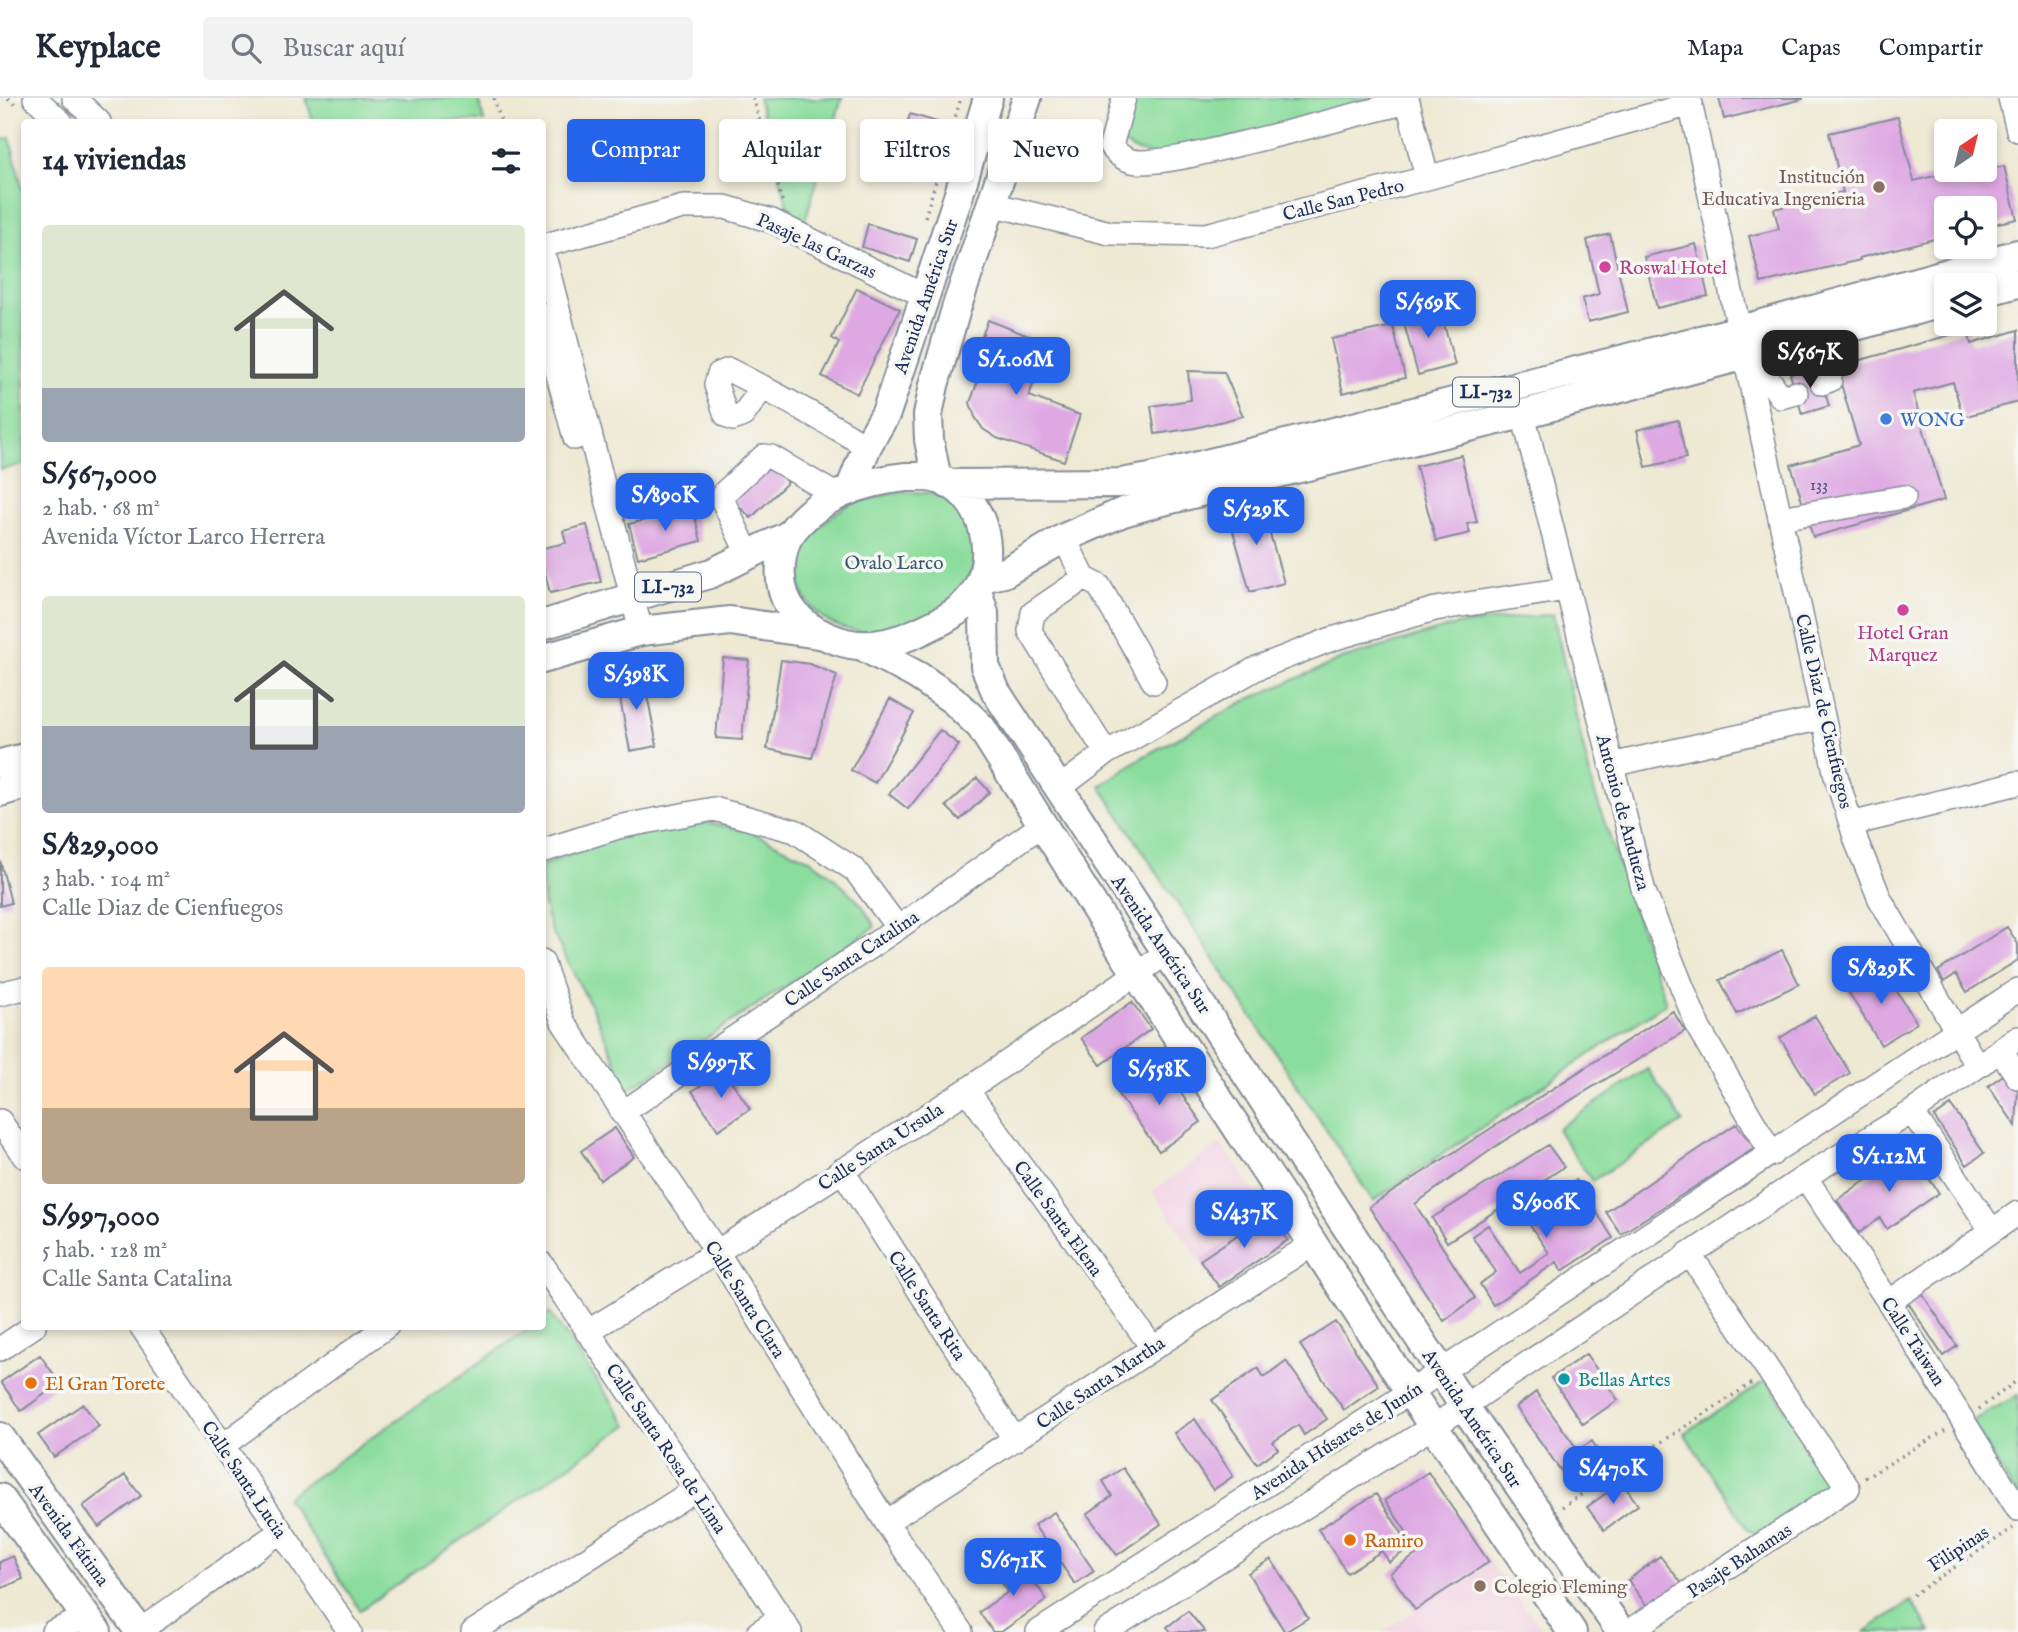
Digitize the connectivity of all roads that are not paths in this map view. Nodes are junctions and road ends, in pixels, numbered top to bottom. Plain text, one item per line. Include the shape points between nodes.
1 (35, 98) edge
2 (74, 98) edge
3 (988, 98) edge
4 (1027, 98) edge
5 (1124, 98) edge
6 (2010, 98) edge
7 (1408, 100) edge
8 (1690, 101) edge
9 (58, 119) edge
10 (96, 119) edge
11 (2018, 130) edge
12 (1427, 178) junction
13 (991, 204) junction
14 (546, 245) edge
15 (2018, 254) edge
16 (546, 263) edge
17 (2018, 283) edge
18 (1997, 289) edge
19 (925, 296) junction
20 (1934, 305) edge
21 (546, 329) edge
22 (1831, 332) junction
23 (1745, 346) junction
24 (1822, 383) dead end
25 (763, 387) dead end
26 (1754, 403) junction
27 (1523, 414) junction
28 (867, 446) junction
29 (942, 481) junction
30 (1152, 490) junction
31 (843, 493) junction
32 (1905, 498) dead end
33 (1780, 518) junction
34 (789, 535) junction
35 (609, 538) junction
36 (1064, 538) junction
37 (748, 554) junction
38 (1084, 579) junction
39 (979, 584) junction
40 (1567, 589) junction
41 (625, 600) junction
42 (546, 624) edge
43 (633, 633) junction
44 (821, 635) junction
45 (860, 645) junction
46 (546, 658) edge
47 (1154, 682) dead end
48 (1822, 718) junction
49 (1105, 753) junction
50 (21, 759) edge
51 (0, 764) edge
52 (1611, 765) junction
53 (2018, 783) edge
54 (21, 786) edge
55 (1058, 789) junction
56 (0, 792) edge
57 (1044, 824) junction
58 (1851, 824) junction
59 (546, 850) edge
60 (898, 928) junction
61 (1168, 952) junction
62 (546, 973) edge
63 (1136, 973) junction
64 (21, 989) edge
65 (2018, 990) edge
66 (0, 994) edge
67 (1955, 1031) junction
68 (2009, 1044) edge
69 (1976, 1066) junction
70 (2018, 1077) edge
71 (967, 1090) junction
72 (622, 1112) junction
73 (1912, 1112) junction
74 (0, 1121) edge
75 (21, 1152) edge
76 (1772, 1154) junction
77 (842, 1170) junction
78 (1805, 1177) junction
79 (2018, 1213) edge
80 (1992, 1231) junction
81 (1314, 1242) junction
82 (717, 1252) junction
83 (1689, 1253) junction
84 (546, 1270) edge
85 (1889, 1302) junction
86 (28, 1330) edge
87 (144, 1330) edge
88 (376, 1330) edge
89 (587, 1332) junction
90 (1152, 1347) junction
91 (0, 1349) edge
92 (1441, 1372) junction
93 (1410, 1392) junction
94 (1464, 1406) junction
95 (1432, 1426) junction
96 (0, 1437) edge
97 (1015, 1440) junction
98 (222, 1446) junction
99 (696, 1489) junction
100 (0, 1498) edge
101 (2018, 1509) edge
102 (886, 1522) junction
103 (281, 1531) junction
104 (92, 1625) edge
105 (785, 1625) edge
106 (53, 1632) edge
107 (139, 1632) edge
108 (350, 1632) edge
109 (473, 1632) edge
110 (759, 1632) edge
111 (961, 1632) edge
112 (1038, 1632) edge
113 (1105, 1632) edge
114 (1572, 1632) edge
115 (1621, 1632) edge
116 (1628, 1632) edge

1 - 9 street
2 - 10 street
3 - 19 main road, Avenida América Sur
4 - 13 main road, Avenida América Sur
5 - 7 street via 1111,146 1116,154 1137,162 1194,155
6 - 11 street
7 - 12 street
8 - 12 street, Calle San Pedro
8 - 23 street, Calle Diaz de Cienfuegos
12 - 13 street, Calle San Pedro via 1206,235 1110,233
13 - 29 main road, Avenida América Sur via 928,415 929,440
14 - 19 street, Pasaje las Garzas via 683,207 726,207 790,229
15 - 23 main road, LI-732
16 - 35 street
17 - 18 main road
19 - 28 main road, Avenida América Sur via 886,413
20 - 22 main road, LI-732
21 - 35 street
22 - 23 main road, LI-732
22 - 24 street via 1830,380
23 - 26 street, Calle Diaz de Cienfuegos
23 - 26 street via 1788,395
23 - 27 main road, LI-732
23 - 30 main road, LI-732
25 - 28 street
26 - 33 street, Calle Diaz de Cienfuegos
27 - 30 main road, LI-732
27 - 40 street, Antonio de Andueza
28 - 31 main road, Avenida América Sur
29 - 30 main road, LI-732 via 1120,484
29 - 31 main road via 888,479
29 - 39 main road via 962,494 982,525 987,558
30 - 36 main road, LI-732 via 1123,512
31 - 34 main road via 813,511
31 - 37 street via 764,456 722,499
32 - 33 street
33 - 48 street, Calle Diaz de Cienfuegos
34 - 37 main road, LI-732
34 - 44 main road via 780,578 786,602 799,621
35 - 41 street
36 - 38 street
36 - 39 main road, LI-732
37 - 41 main road, LI-732 via 712,573
38 - 47 street via 1099,586
38 - 49 street via 1033,613 1030,631
39 - 45 main road via 943,621 898,641
39 - 55 main road, Avenida América Sur via 985,666 996,692
40 - 49 street via 1435,609 1332,639 1257,668
40 - 52 street, Antonio de Andueza
41 - 42 main road, LI-732
41 - 43 street
43 - 44 main road, LI-732 via 730,621
43 - 46 main road, LI-732
44 - 45 main road
45 - 57 main road, Avenida América Sur via 918,676 981,727
48 - 52 street
48 - 58 street, Calle Diaz de Cienfuegos
49 - 55 street
50 - 51 main road
52 - 76 street, Antonio de Andueza via 1644,892 1699,1029
53 - 58 street
54 - 56 main road
55 - 61 main road, Avenida América Sur
57 - 60 street, Calle Santa Catalina
57 - 63 main road, Avenida América Sur
58 - 67 street, Calle Diaz de Cienfuegos via 1880,899
59 - 60 street via 618,827 714,809 795,831 855,870
60 - 72 street, Calle Santa Catalina
61 - 63 street, Calle Santa Ursula
61 - 92 main road, Avenida América Sur
62 - 72 street, Calle Santa Clara via 563,1022
63 - 71 street, Calle Santa Ursula
63 - 81 main road, Avenida América Sur
64 - 66 street
65 - 67 street, Avenida Húsares de Junín
67 - 69 street, Calle Diaz de Cienfuegos
67 - 76 street, Avenida Húsares de Junín
68 - 69 street, Avenida Húsares de Junín
68 - 70 street
69 - 73 street, Avenida Húsares de Junín
71 - 77 street, Calle Santa Ursula
71 - 90 street, Calle Santa Elena
72 - 82 street, Calle Santa Clara
73 - 78 street, Avenida Húsares de Junín
73 - 80 street
74 - 75 street
76 - 92 street, Avenida Húsares de Junín
77 - 82 street, Calle Santa Ursula
77 - 97 street, Calle Santa Rita
78 - 83 street, Avenida Húsares de Junín
78 - 85 street, Calle Taiwan
79 - 80 street
80 - 85 street
81 - 90 street, Calle Santa Martha
81 - 93 main road, Avenida América Sur
82 - 89 street, Calle Santa Ursula
82 - 102 street, Calle Santa Clara
83 - 94 street, Avenida Húsares de Junín
83 - 116 street, Pasaje Bahamas via 1849,1488
84 - 89 street, Calle Santa Rosa de Lima
85 - 101 street, Calle Taiwan
86 - 91 street
87 - 98 street, Calle Santa Lucia
88 - 98 street
89 - 99 street, Calle Santa Rosa de Lima
90 - 97 street, Calle Santa Martha
92 - 93 street, Avenida Húsares de Junín
92 - 94 main road, Avenida América Sur
93 - 95 main road, Avenida América Sur
93 - 112 street, Avenida Húsares de Junín
94 - 95 street, Avenida Húsares de Junín
94 - 115 main road, Avenida América Sur
95 - 113 street, Avenida Húsares de Junín
95 - 114 main road, Avenida América Sur
96 - 107 main road, Avenida Fátima
97 - 102 street, Calle Santa Martha
98 - 103 street, Calle Santa Lucia
99 - 105 street, Calle Santa Rosa de Lima
99 - 109 street
100 - 104 main road, Avenida Fátima
102 - 111 street, Calle Santa Clara
103 - 107 street
103 - 108 street, Calle Santa Lucia
104 - 106 street
105 - 110 street

